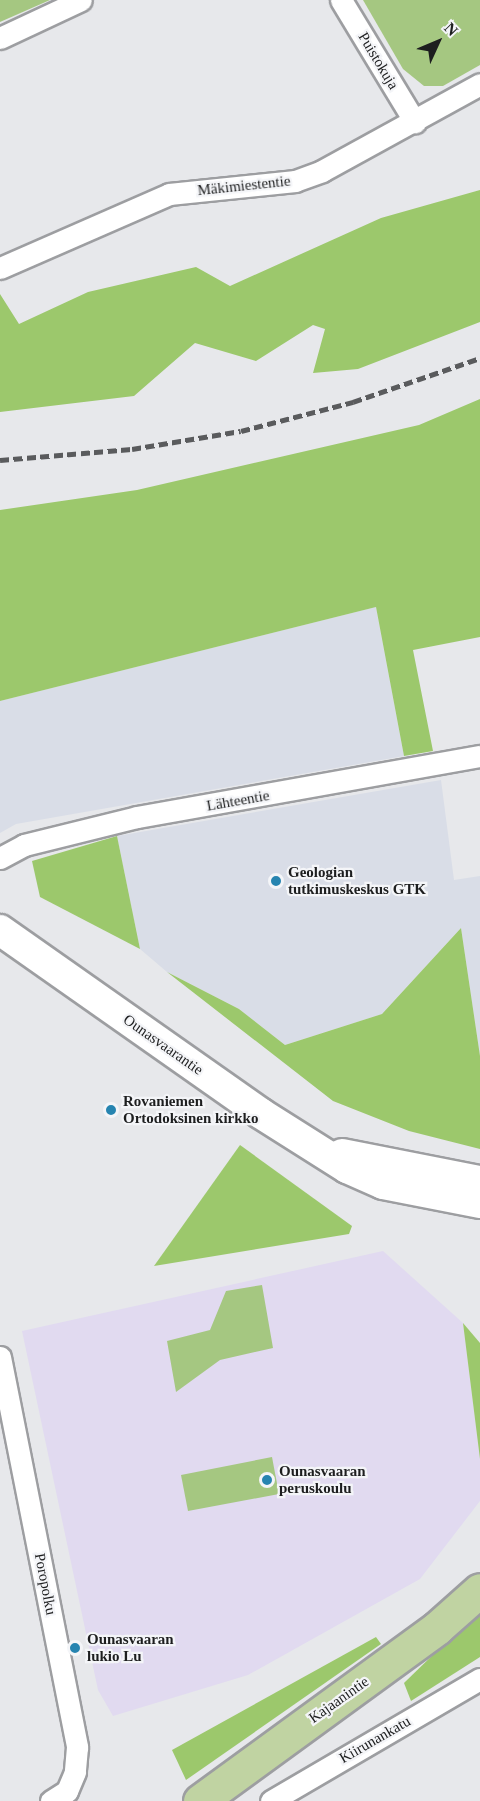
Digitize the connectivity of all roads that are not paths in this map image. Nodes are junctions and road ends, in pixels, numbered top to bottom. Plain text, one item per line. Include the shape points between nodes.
1 (81, 0) edge
2 (341, 0) edge
3 (0, 38) edge
4 (480, 84) edge
5 (414, 122) junction
6 (0, 268) edge
7 (480, 756) edge
8 (0, 858) edge
9 (0, 930) edge
10 (330, 1154) junction
11 (480, 1181) edge
12 (480, 1203) edge
13 (0, 1358) edge
14 (478, 1590) edge
15 (480, 1679) edge
16 (51, 1801) edge
17 (200, 1801) edge
18 (271, 1801) edge

1 - 3 street
2 - 5 street, Puistokuja
4 - 5 street, Mäkimiestentie
5 - 6 street, Mäkimiestentie via 295,181 169,194
7 - 8 street, Lähteentie via 137,818 24,845
9 - 10 street, Ounasvaarantie via 260,1113
10 - 11 street, Ounasvaarantie via 365,1156
10 - 12 street, Ounasvaarantie via 354,1172 383,1184
13 - 16 street, Poropolku via 77,1747 75,1772 67,1791
14 - 17 main road, Kajaanintie via 409,1649
15 - 18 street, Kiirunankatu

